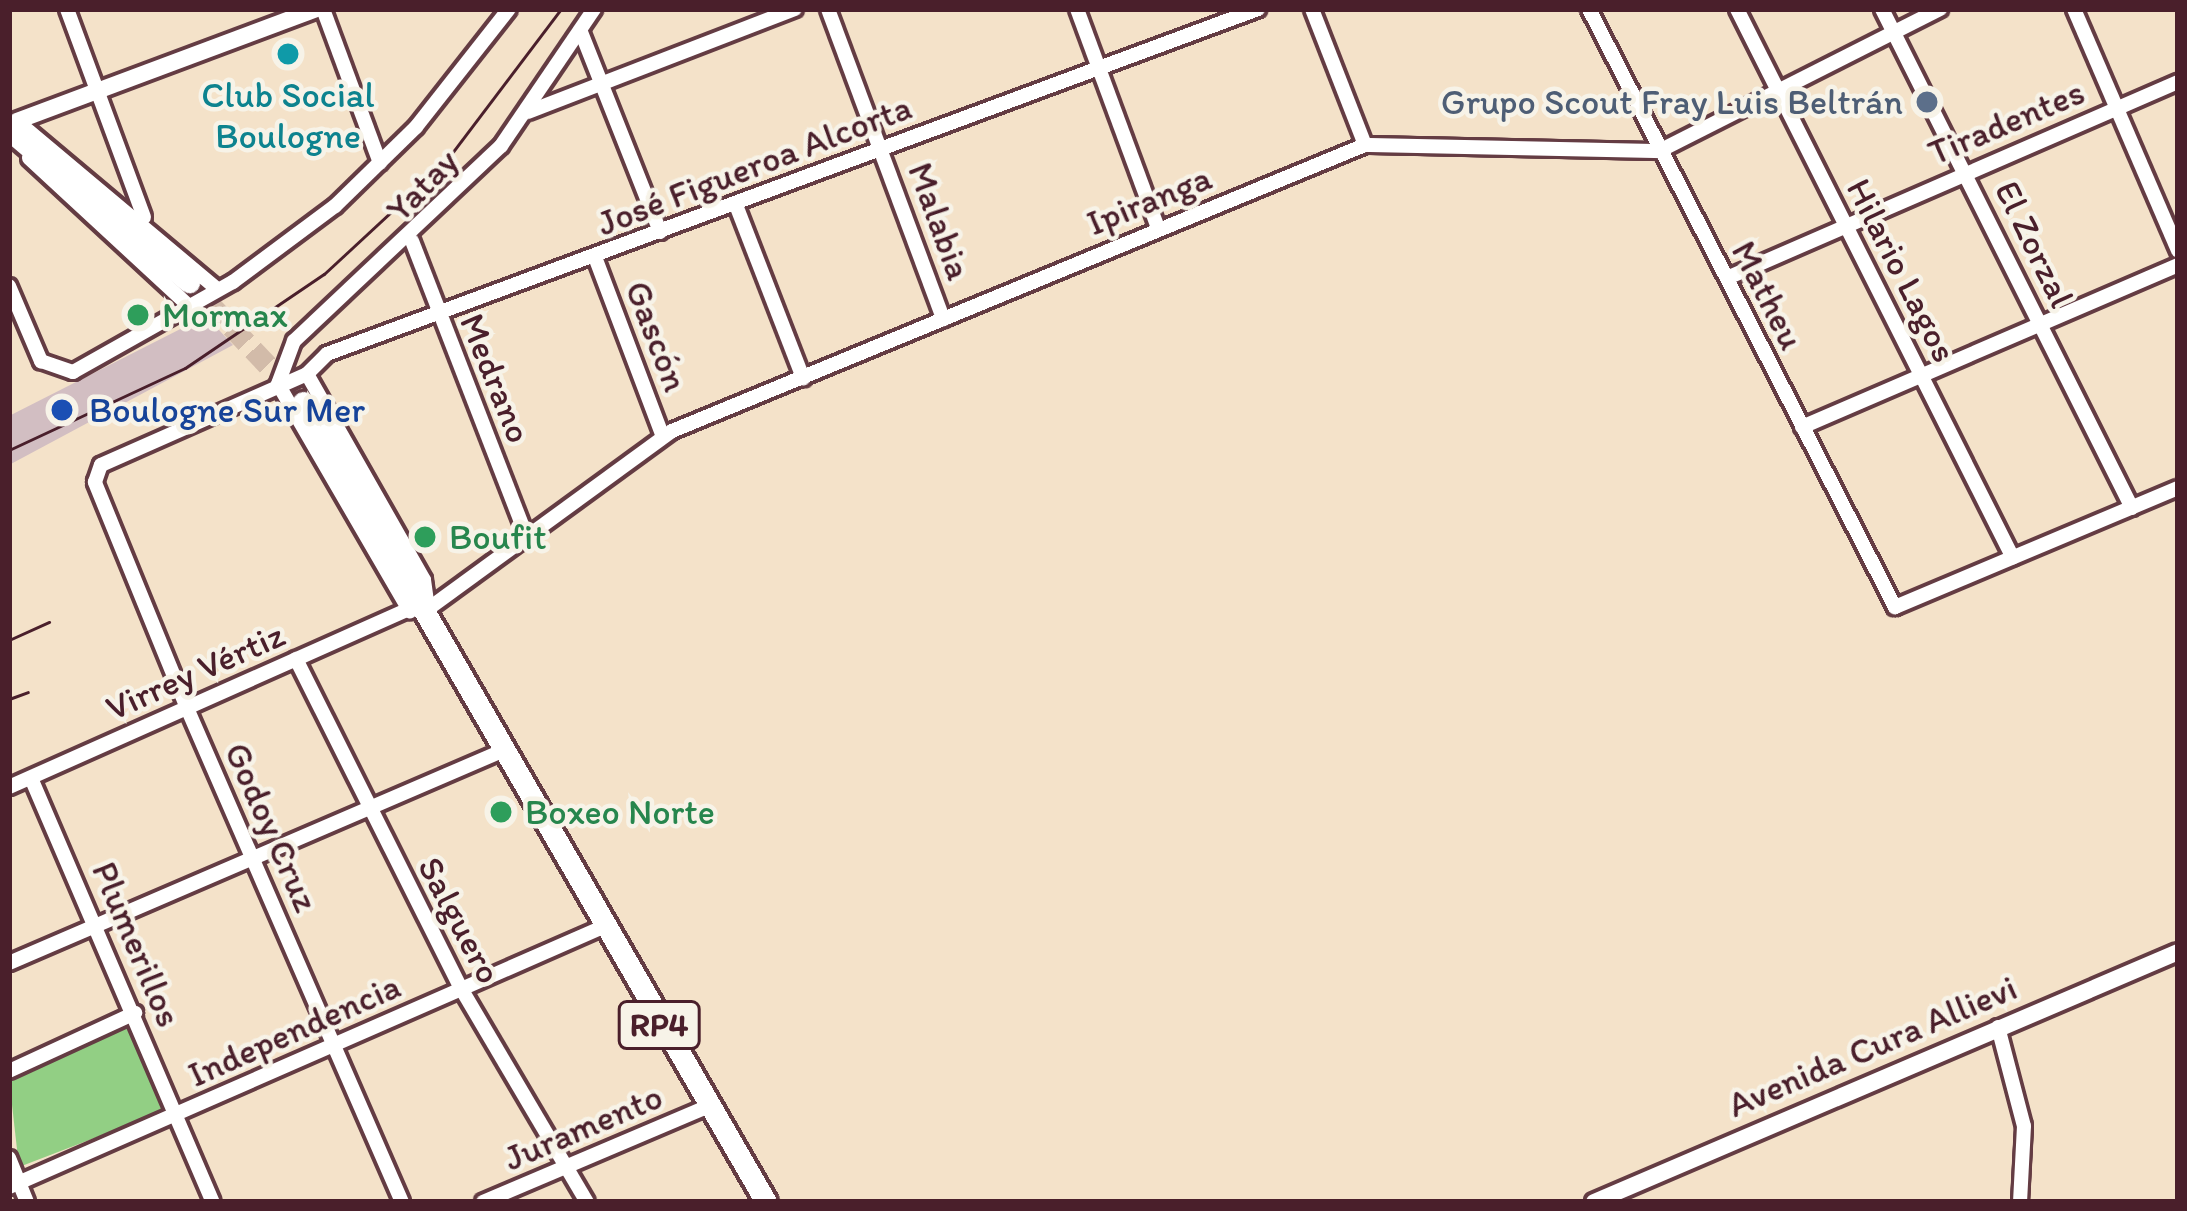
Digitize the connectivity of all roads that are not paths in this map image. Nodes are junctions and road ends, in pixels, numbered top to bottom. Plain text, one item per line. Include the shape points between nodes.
1 (67, 9) edge
2 (319, 9) edge
3 (509, 9) edge
4 (594, 9) edge
5 (795, 9) edge
6 (828, 9) edge
7 (1077, 9) edge
8 (1258, 9) edge
9 (1312, 9) edge
10 (1589, 9) edge
11 (1737, 9) edge
12 (1882, 9) edge
13 (1940, 9) edge
14 (2074, 9) edge
15 (1892, 31) junction
16 (581, 32) junction
17 (1098, 67) junction
18 (2178, 82) edge
19 (601, 83) junction
20 (97, 90) junction
21 (1778, 90) junction
22 (2116, 107) junction
23 (528, 112) junction
24 (11, 126) edge
25 (1364, 145) junction
26 (882, 150) junction
27 (1659, 151) junction
28 (380, 163) junction
29 (1966, 172) junction
30 (736, 205) junction
31 (146, 221) junction
32 (1845, 223) junction
33 (1158, 228) junction
34 (660, 232) junction
35 (412, 241) junction
36 (2178, 251) edge
37 (595, 257) junction
38 (2178, 265) edge
39 (1727, 278) junction
40 (9, 286) edge
41 (217, 289) junction
42 (188, 294) junction
43 (439, 314) junction
44 (944, 320) junction
45 (2041, 325) junction
46 (307, 374) junction
47 (1923, 376) junction
48 (803, 378) junction
49 (278, 384) junction
50 (303, 402) tunnel mouth
51 (1802, 427) junction
52 (663, 436) junction
53 (95, 474) joint
54 (2178, 488) edge
55 (2132, 508) junction
56 (527, 537) junction
57 (2013, 558) junction
58 (417, 611) junction
59 (296, 659) junction
60 (187, 708) junction
61 (502, 751) junction
62 (31, 778) junction
63 (9, 787) edge
64 (368, 812) junction
65 (254, 859) junction
66 (99, 927) junction
67 (603, 927) junction
68 (2178, 952) edge
69 (9, 963) edge
70 (462, 990) junction
71 (134, 1013) junction
72 (1998, 1027) junction
73 (335, 1044) junction
74 (9, 1071) edge
75 (707, 1107) junction
76 (176, 1114) junction
77 (9, 1158) edge
78 (570, 1165) junction
79 (14, 1185) edge
80 (1632, 1194) edge
81 (27, 1202) edge
82 (213, 1202) edge
83 (402, 1202) edge
84 (483, 1202) edge
85 (586, 1202) edge
86 (766, 1202) edge
87 (1594, 1202) edge
88 (2020, 1202) edge

1 - 20 street
2 - 20 street
2 - 28 street
3 - 28 street
4 - 16 street, Yatay
5 - 19 street
6 - 26 street, Malabia
7 - 17 street
8 - 17 street, José Figueroa Alcorta
9 - 25 street
10 - 27 street, Matheu
11 - 21 street, Hilario Lagos
12 - 15 street, El Zorzal
13 - 15 street, Ipiranga
14 - 22 street
15 - 21 street, Ipiranga
15 - 29 street, El Zorzal
16 - 19 street, Gascón
16 - 23 street, Yatay
17 - 26 street, José Figueroa Alcorta
17 - 33 street
18 - 22 street, Tiradentes
19 - 23 street
19 - 34 street, Gascón
20 - 24 street
20 - 31 street
21 - 27 street, Ipiranga
21 - 32 street, Hilario Lagos
22 - 29 street, Tiradentes
22 - 36 street
23 - 35 street, Yatay
24 - 31 street
24 - 42 street
24 - 42 main road
25 - 27 street, Ipiranga
25 - 33 street, Ipiranga
26 - 30 street, José Figueroa Alcorta
26 - 44 street, Malabia
27 - 39 street, Matheu
28 - 41 street
29 - 32 street, Tiradentes
29 - 45 street, El Zorzal
30 - 34 street, José Figueroa Alcorta
30 - 48 street
31 - 41 street
32 - 39 street, Tiradentes
32 - 47 street, Hilario Lagos
33 - 44 street, Ipiranga
34 - 37 street, José Figueroa Alcorta
35 - 43 street, Medrano
35 - 49 street, Yatay via 294,341
37 - 43 street, José Figueroa Alcorta
37 - 52 street, Gascón
38 - 45 street
39 - 51 street, Matheu
40 - 42 street via 48,369 73,372
41 - 42 street
43 - 46 street, José Figueroa Alcorta via 319,358
43 - 56 street, Medrano
44 - 48 street, Ipiranga
45 - 47 street
45 - 55 street, El Zorzal
46 - 49 street, José Figueroa Alcorta
46 - 58 street via 424,580
47 - 51 street
47 - 57 street, Hilario Lagos
48 - 52 street, Ipiranga
49 - 53 street, José Figueroa Alcorta
49 - 58 street
50 - 58 main road, RP4
51 - 57 street, Matheu via 1894,607
52 - 56 street, Ipiranga
53 - 60 street, Godoy Cruz
54 - 55 street
55 - 57 street
56 - 58 street, Ipiranga
58 - 59 street, Virrey Vértiz
58 - 61 main road, RP4
59 - 60 street, Virrey Vértiz
59 - 64 street, Salguero
60 - 62 street, Virrey Vértiz
60 - 65 street, Godoy Cruz
61 - 64 street
61 - 67 main road, RP4
62 - 63 street, Virrey Vértiz
62 - 66 street, Plumerillos
64 - 65 street
64 - 70 street, Salguero
65 - 66 street
65 - 73 street, Godoy Cruz
66 - 69 street
66 - 71 street, Plumerillos
67 - 70 street, Independencia
67 - 75 main road, RP4
68 - 72 street, Avenida Cura Allievi
70 - 73 street, Independencia
70 - 78 street, Salguero
71 - 74 street
71 - 76 street, Plumerillos
72 - 80 street, Avenida Cura Allievi
72 - 88 street via 2024,1126
73 - 76 street, Independencia
73 - 83 street, Godoy Cruz
75 - 78 street, Juramento
75 - 86 main road, RP4
76 - 79 street, Independencia
76 - 82 street, Plumerillos
77 - 79 street
78 - 84 street, Juramento
78 - 85 street, Salguero
79 - 81 street
80 - 87 street, Avenida Cura Allievi

